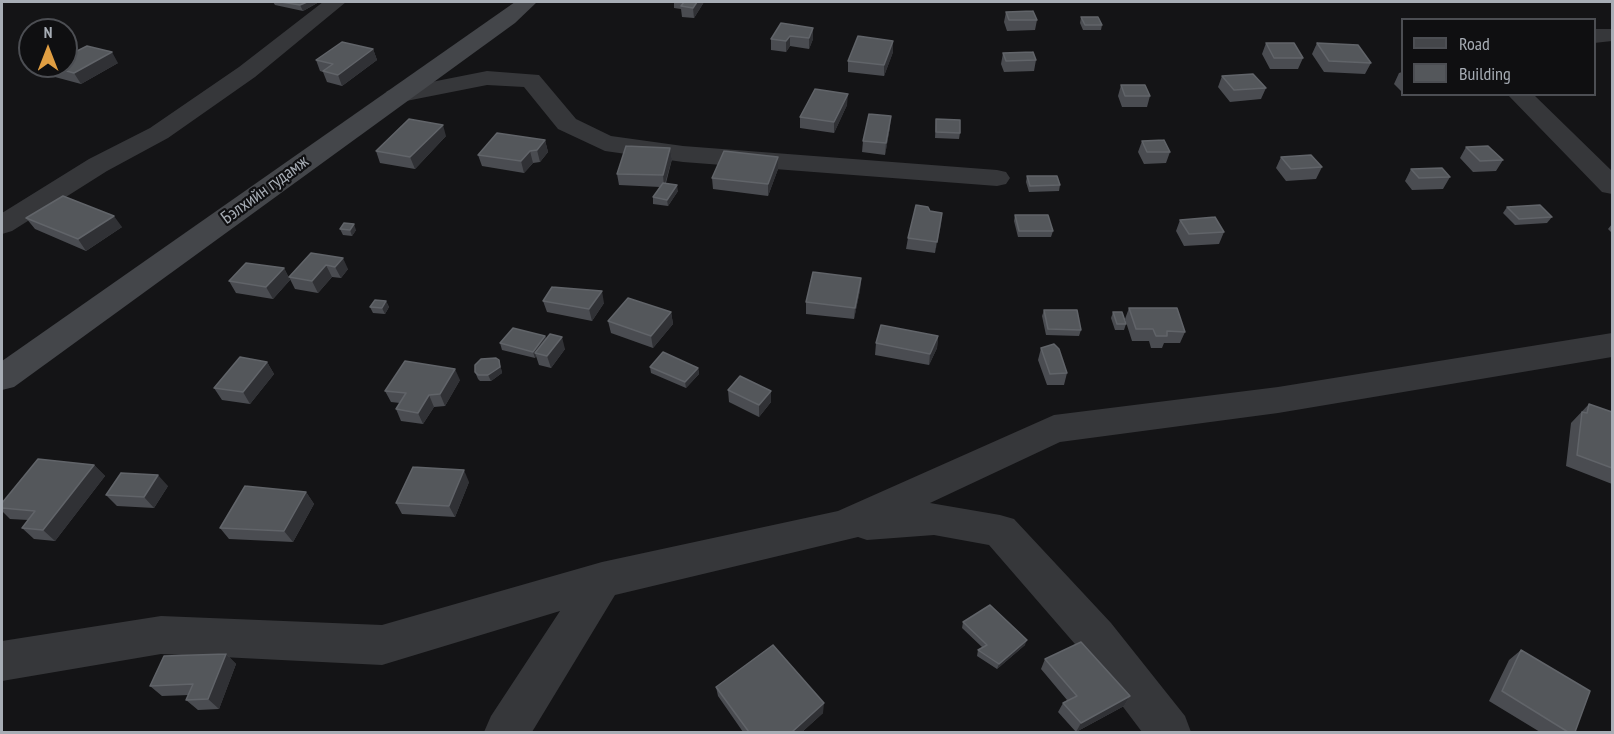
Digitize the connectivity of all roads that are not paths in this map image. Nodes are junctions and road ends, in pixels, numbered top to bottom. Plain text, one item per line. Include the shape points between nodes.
1 (336, 2) edge
2 (527, 2) edge
3 (1612, 35) edge
4 (1596, 36) edge
5 (396, 96) junction
6 (1521, 96) edge
7 (997, 178) dead end
8 (1612, 186) edge
9 (2, 225) edge
10 (1612, 345) edge
11 (2, 378) edge
12 (844, 526) junction
13 (602, 580) junction
14 (2, 661) edge
15 (507, 732) edge
16 (1169, 732) edge

1 - 9 street via 247,72 159,133 98,165
2 - 5 main road, Бэлхийн гудамж
3 - 4 street
5 - 7 street via 487,78 531,80 567,124 605,143 694,155
5 - 11 main road, Бэлхийн гудамж
6 - 8 street
10 - 12 street via 1278,400 1054,429
12 - 13 street
12 - 16 street via 934,519 1000,531 1096,637
13 - 14 street via 382,645 161,635
13 - 15 street

